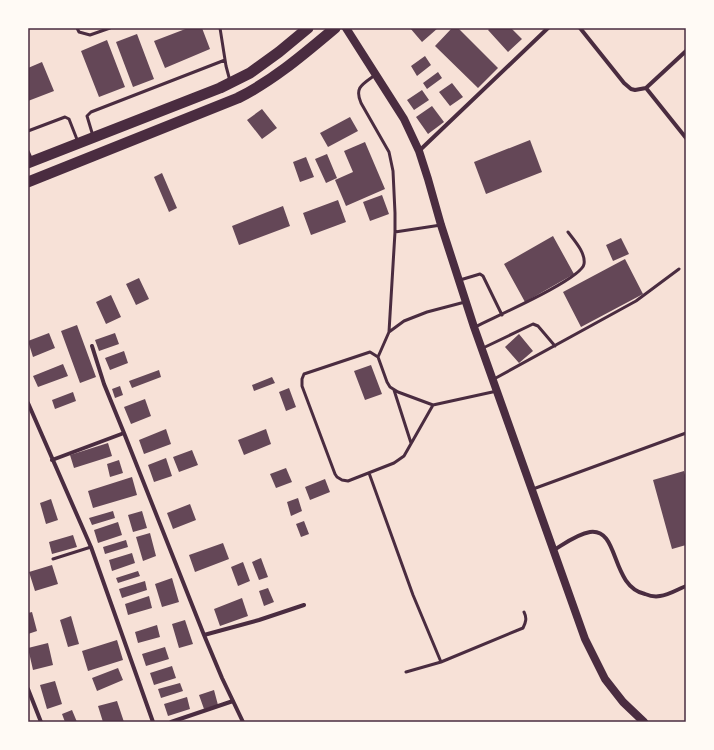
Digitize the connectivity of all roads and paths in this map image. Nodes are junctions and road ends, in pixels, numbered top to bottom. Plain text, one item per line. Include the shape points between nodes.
1 (77, 28) edge
2 (110, 28) edge
3 (220, 28) edge
4 (308, 28) edge
5 (334, 28) edge
6 (346, 28) edge
7 (548, 28) edge
8 (580, 28) edge
9 (686, 51) edge
10 (225, 60) junction
11 (376, 74) junction
12 (230, 82) junction
13 (646, 88) junction
14 (28, 131) edge
15 (686, 138) edge
16 (86, 140) junction
17 (28, 151) edge
18 (419, 152) junction
19 (92, 156) junction
20 (30, 162) edge
21 (28, 182) edge
22 (441, 225) junction
23 (395, 232) junction
24 (568, 232) dead end
25 (679, 269) dead end
26 (460, 280) junction
27 (466, 301) junction
28 (502, 315) junction
29 (474, 327) junction
30 (389, 332) junction
31 (92, 346) dead end
32 (555, 346) junction
33 (482, 349) junction
34 (378, 357) junction
35 (493, 380) junction
36 (394, 390) junction
37 (497, 391) junction
38 (28, 404) edge
39 (432, 405) junction
40 (124, 432) junction
41 (686, 433) edge
42 (411, 443) junction
43 (52, 460) junction
44 (369, 473) junction
45 (531, 489) junction
46 (91, 547) junction
47 (553, 550) junction
48 (53, 559) dead end
49 (686, 586) edge
50 (304, 605) dead end
51 (524, 612) dead end
52 (204, 635) junction
53 (441, 662) junction
54 (406, 672) dead end
55 (28, 689) edge
56 (233, 701) junction
57 (41, 722) edge
58 (153, 722) edge
59 (171, 722) edge
60 (243, 722) edge
61 (644, 722) edge

1 - 2 lane via 83,34 90,35
3 - 10 lane
4 - 12 highway via 280,52
5 - 19 highway via 258,88
6 - 11 main road
7 - 18 street
8 - 13 street via 628,87 635,90
9 - 13 street
10 - 12 lane
10 - 16 lane via 90,112 87,116
11 - 18 main road via 404,118
11 - 23 lane via 360,87 358,96 389,152 393,171
12 - 16 highway
13 - 15 street
14 - 16 lane via 65,117
16 - 19 highway
16 - 20 highway
17 - 20 lane
18 - 22 main road
19 - 21 highway
22 - 23 lane
22 - 26 main road
23 - 30 lane
24 - 28 lane via 583,255 584,264 581,271
25 - 32 lane via 636,301
26 - 27 main road
26 - 28 lane via 480,274 483,276
27 - 29 main road
27 - 30 lane via 404,321
28 - 29 lane
29 - 33 main road
30 - 34 lane
31 - 40 street via 104,384
32 - 33 lane via 538,326 533,324
32 - 35 lane
33 - 35 main road
34 - 36 lane via 387,382
34 - 44 lane via 367,352 304,374 302,378 308,403 337,477 348,480
35 - 37 main road
36 - 39 lane
36 - 42 lane
37 - 39 lane
37 - 45 main road
38 - 43 street
39 - 42 lane
40 - 43 street
40 - 52 street
41 - 45 lane
42 - 44 lane via 404,456
43 - 46 street
44 - 53 lane via 412,595
45 - 47 main road
46 - 48 lane
46 - 58 street
47 - 49 street via 577,536 590,532 599,534 609,542 624,579 638,593 661,596
47 - 61 main road via 585,639 605,679 623,702
50 - 52 street
51 - 53 lane via 526,621 523,628
52 - 56 street
53 - 54 lane
55 - 57 street
56 - 59 street
56 - 60 street

